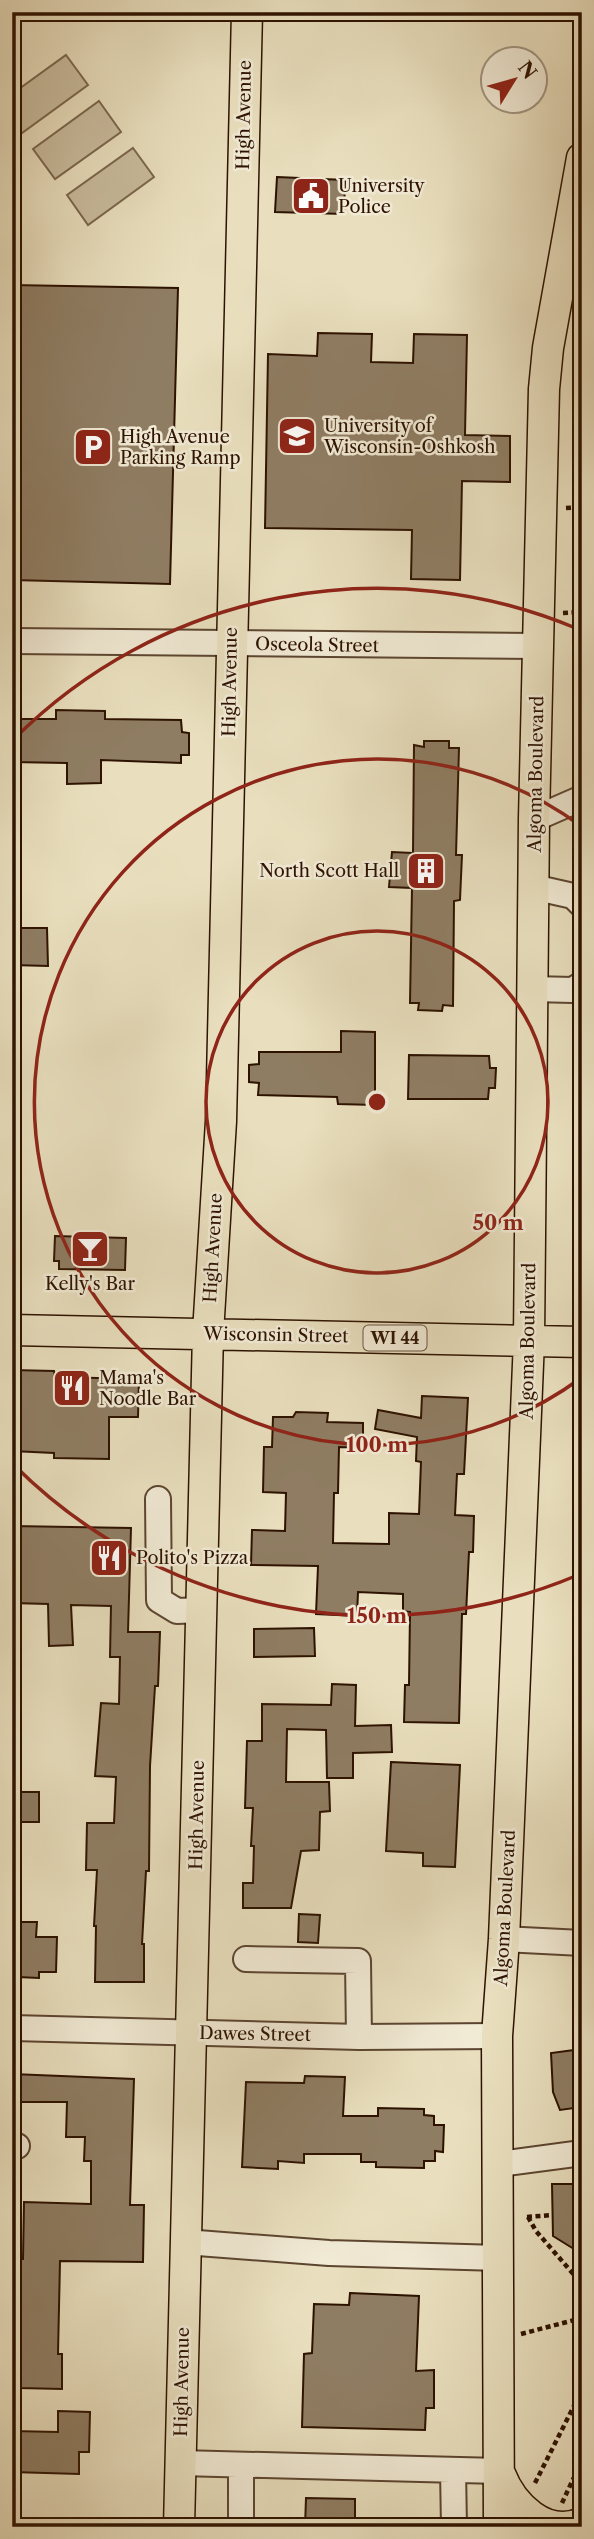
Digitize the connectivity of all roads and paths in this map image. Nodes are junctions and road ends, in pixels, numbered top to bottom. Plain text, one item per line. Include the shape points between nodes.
1 (247, 12) edge
2 (582, 158) edge
3 (582, 507) edge
4 (566, 508) dead end
5 (582, 612) edge
6 (563, 613) dead end
7 (12, 641) edge
8 (231, 644) junction
9 (538, 646) junction
10 (582, 798) edge
11 (534, 819) junction
12 (533, 887) junction
13 (582, 905) edge
14 (582, 984) edge
15 (532, 989) junction
16 (12, 1330) edge
17 (208, 1334) junction
18 (529, 1340) junction
19 (582, 1342) edge
20 (158, 1499) dead end
21 (202, 1611) junction
22 (505, 1939) junction
23 (582, 1943) edge
24 (246, 1959) dead end
25 (12, 2028) edge
26 (192, 2033) junction
27 (497, 2036) junction
28 (359, 2037) junction
29 (582, 2152) edge
30 (499, 2164) junction
31 (553, 2215) dead end
32 (186, 2242) junction
33 (499, 2258) junction
34 (582, 2284) edge
35 (582, 2318) edge
36 (500, 2334) junction
37 (582, 2390) edge
38 (582, 2460) edge
39 (180, 2463) junction
40 (241, 2465) junction
41 (453, 2470) junction
42 (499, 2471) junction
43 (530, 2492) dead end
44 (571, 2515) edge
45 (179, 2527) edge
46 (241, 2527) edge
47 (454, 2527) edge
48 (499, 2527) edge

1 - 8 main road, High Avenue
2 - 9 main road, Algoma Boulevard via 544,389
3 - 4 path
5 - 6 path
7 - 8 street, Osceola Street
8 - 9 street, Osceola Street
8 - 17 main road, High Avenue via 220,1121
9 - 11 main road, Algoma Boulevard
10 - 11 street
11 - 12 main road, Algoma Boulevard
12 - 13 street via 573,896
12 - 15 main road, Algoma Boulevard
14 - 15 street via 573,990
15 - 18 main road, Algoma Boulevard
16 - 17 main road, Wisconsin Street / WI 44
17 - 18 main road, Wisconsin Street / WI 44
17 - 21 main road, High Avenue
18 - 19 main road, Wisconsin Street / WI 44
18 - 22 main road, Algoma Boulevard
20 - 21 street via 159,1600 177,1611
21 - 26 main road, High Avenue
22 - 23 street
22 - 27 main road, Algoma Boulevard
24 - 28 street via 358,1961
25 - 26 street, Dawes Street
26 - 28 street, Dawes Street
26 - 32 main road, High Avenue
27 - 28 street, Dawes Street
27 - 30 main road, Algoma Boulevard
29 - 30 street
30 - 33 main road, Algoma Boulevard
31 - 34 path via 525,2217
32 - 33 street via 329,2253
32 - 39 main road, High Avenue
33 - 36 main road, Algoma Boulevard
35 - 36 path via 523,2334
36 - 42 main road, Algoma Boulevard
37 - 43 path
38 - 44 path
39 - 40 street
39 - 45 main road, High Avenue
40 - 41 street
40 - 46 street
41 - 42 street
41 - 47 street
42 - 44 main road via 513,2500 528,2516 573,2527
42 - 48 main road, Algoma Boulevard

